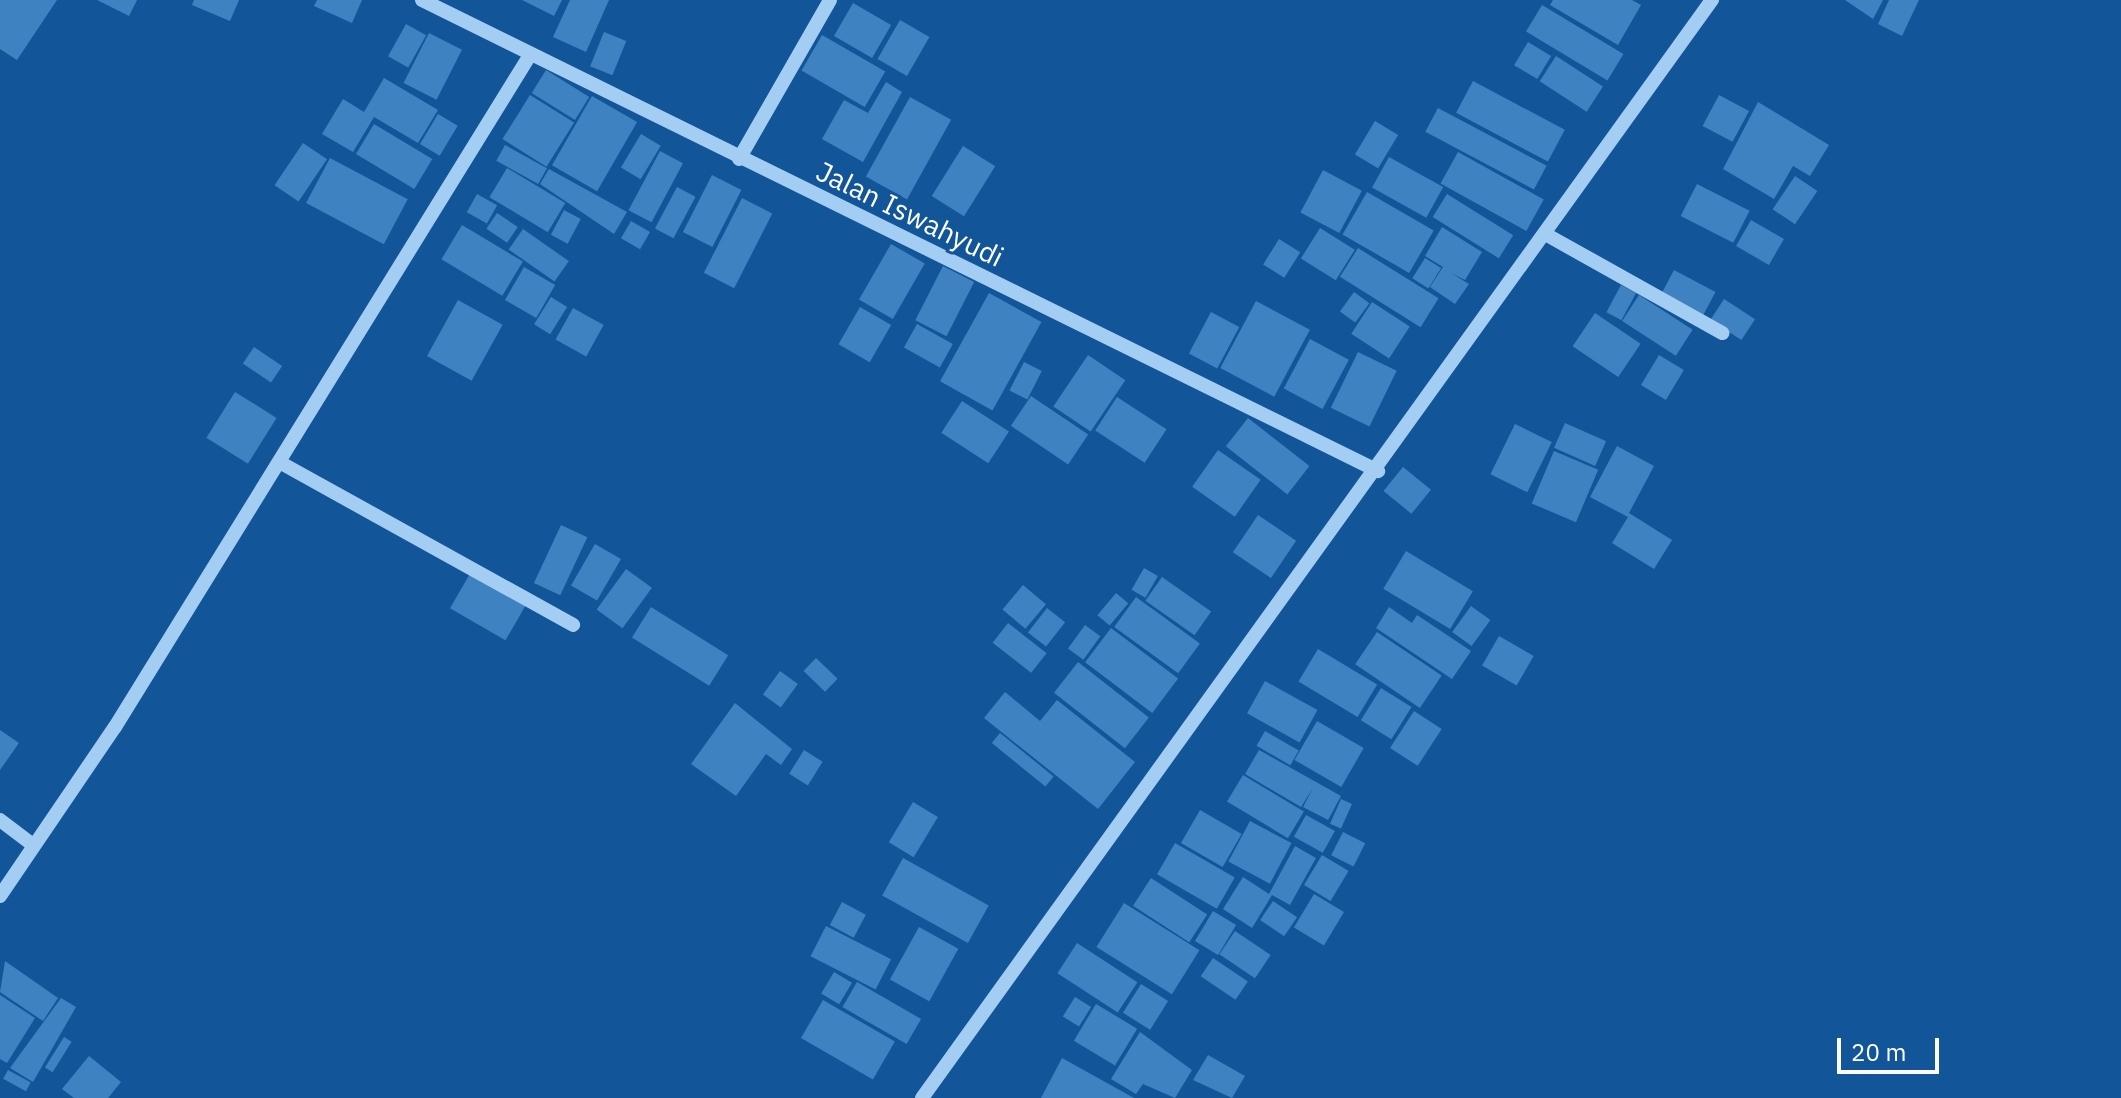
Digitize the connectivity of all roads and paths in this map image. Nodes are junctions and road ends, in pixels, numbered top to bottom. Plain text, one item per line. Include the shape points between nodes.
1 (422, 0) edge
2 (830, 0) edge
3 (1712, 0) edge
4 (530, 55) junction
5 (739, 159) junction
6 (1547, 235) junction
7 (1722, 333) dead end
8 (281, 463) junction
9 (1378, 471) junction
10 (573, 625) dead end
11 (0, 820) edge
12 (33, 845) junction
13 (0, 896) edge
14 (922, 1098) edge

1 - 4 street, Jalan Iswahyudi
2 - 5 street
3 - 6 street
4 - 5 street, Jalan Iswahyudi
4 - 8 street
5 - 9 street, Jalan Iswahyudi
6 - 7 street
6 - 9 street
8 - 10 street
8 - 12 street
9 - 14 street
11 - 12 street
12 - 13 street

